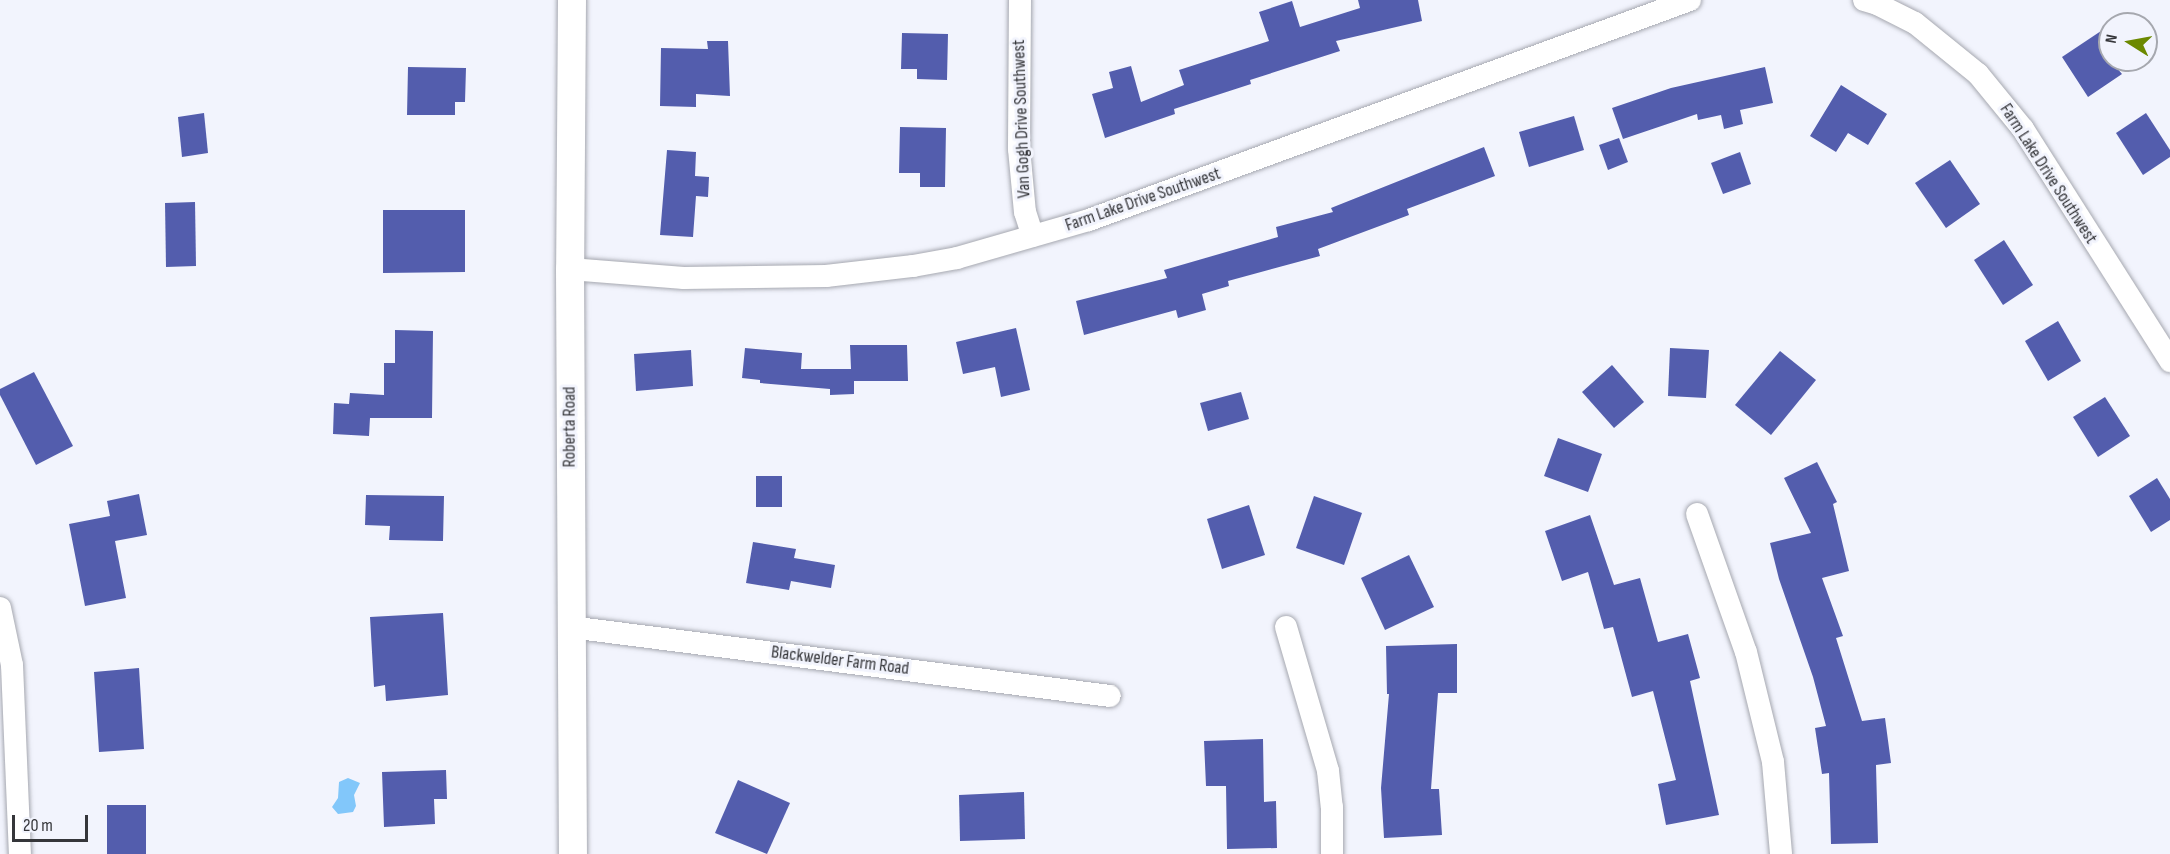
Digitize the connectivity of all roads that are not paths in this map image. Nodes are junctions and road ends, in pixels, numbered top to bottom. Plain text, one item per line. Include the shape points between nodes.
1 (572, 0) edge
2 (1020, 0) edge
3 (1690, 0) edge
4 (1864, 0) edge
5 (1033, 236) junction
6 (570, 269) junction
7 (2170, 361) edge
8 (1698, 514) dead end
9 (0, 608) edge
10 (570, 627) junction
11 (1286, 627) dead end
12 (1110, 696) dead end
13 (20, 854) edge
14 (573, 854) edge
15 (1332, 854) edge
16 (1781, 854) edge

1 - 6 street, Roberta Road
2 - 5 street, Van Gogh Drive Southwest via 1019,149 1025,212
3 - 5 street, Farm Lake Drive Southwest via 1232,170
4 - 7 street, Farm Lake Drive Southwest via 1915,23 1978,74 2023,129
5 - 6 street, Farm Lake Drive Southwest via 924,264 826,276 684,278
6 - 10 street, Roberta Road
8 - 16 street via 1746,652 1773,762
9 - 13 street via 12,665
10 - 12 street, Blackwelder Farm Road
10 - 14 street, Roberta Road
11 - 15 street via 1328,771

